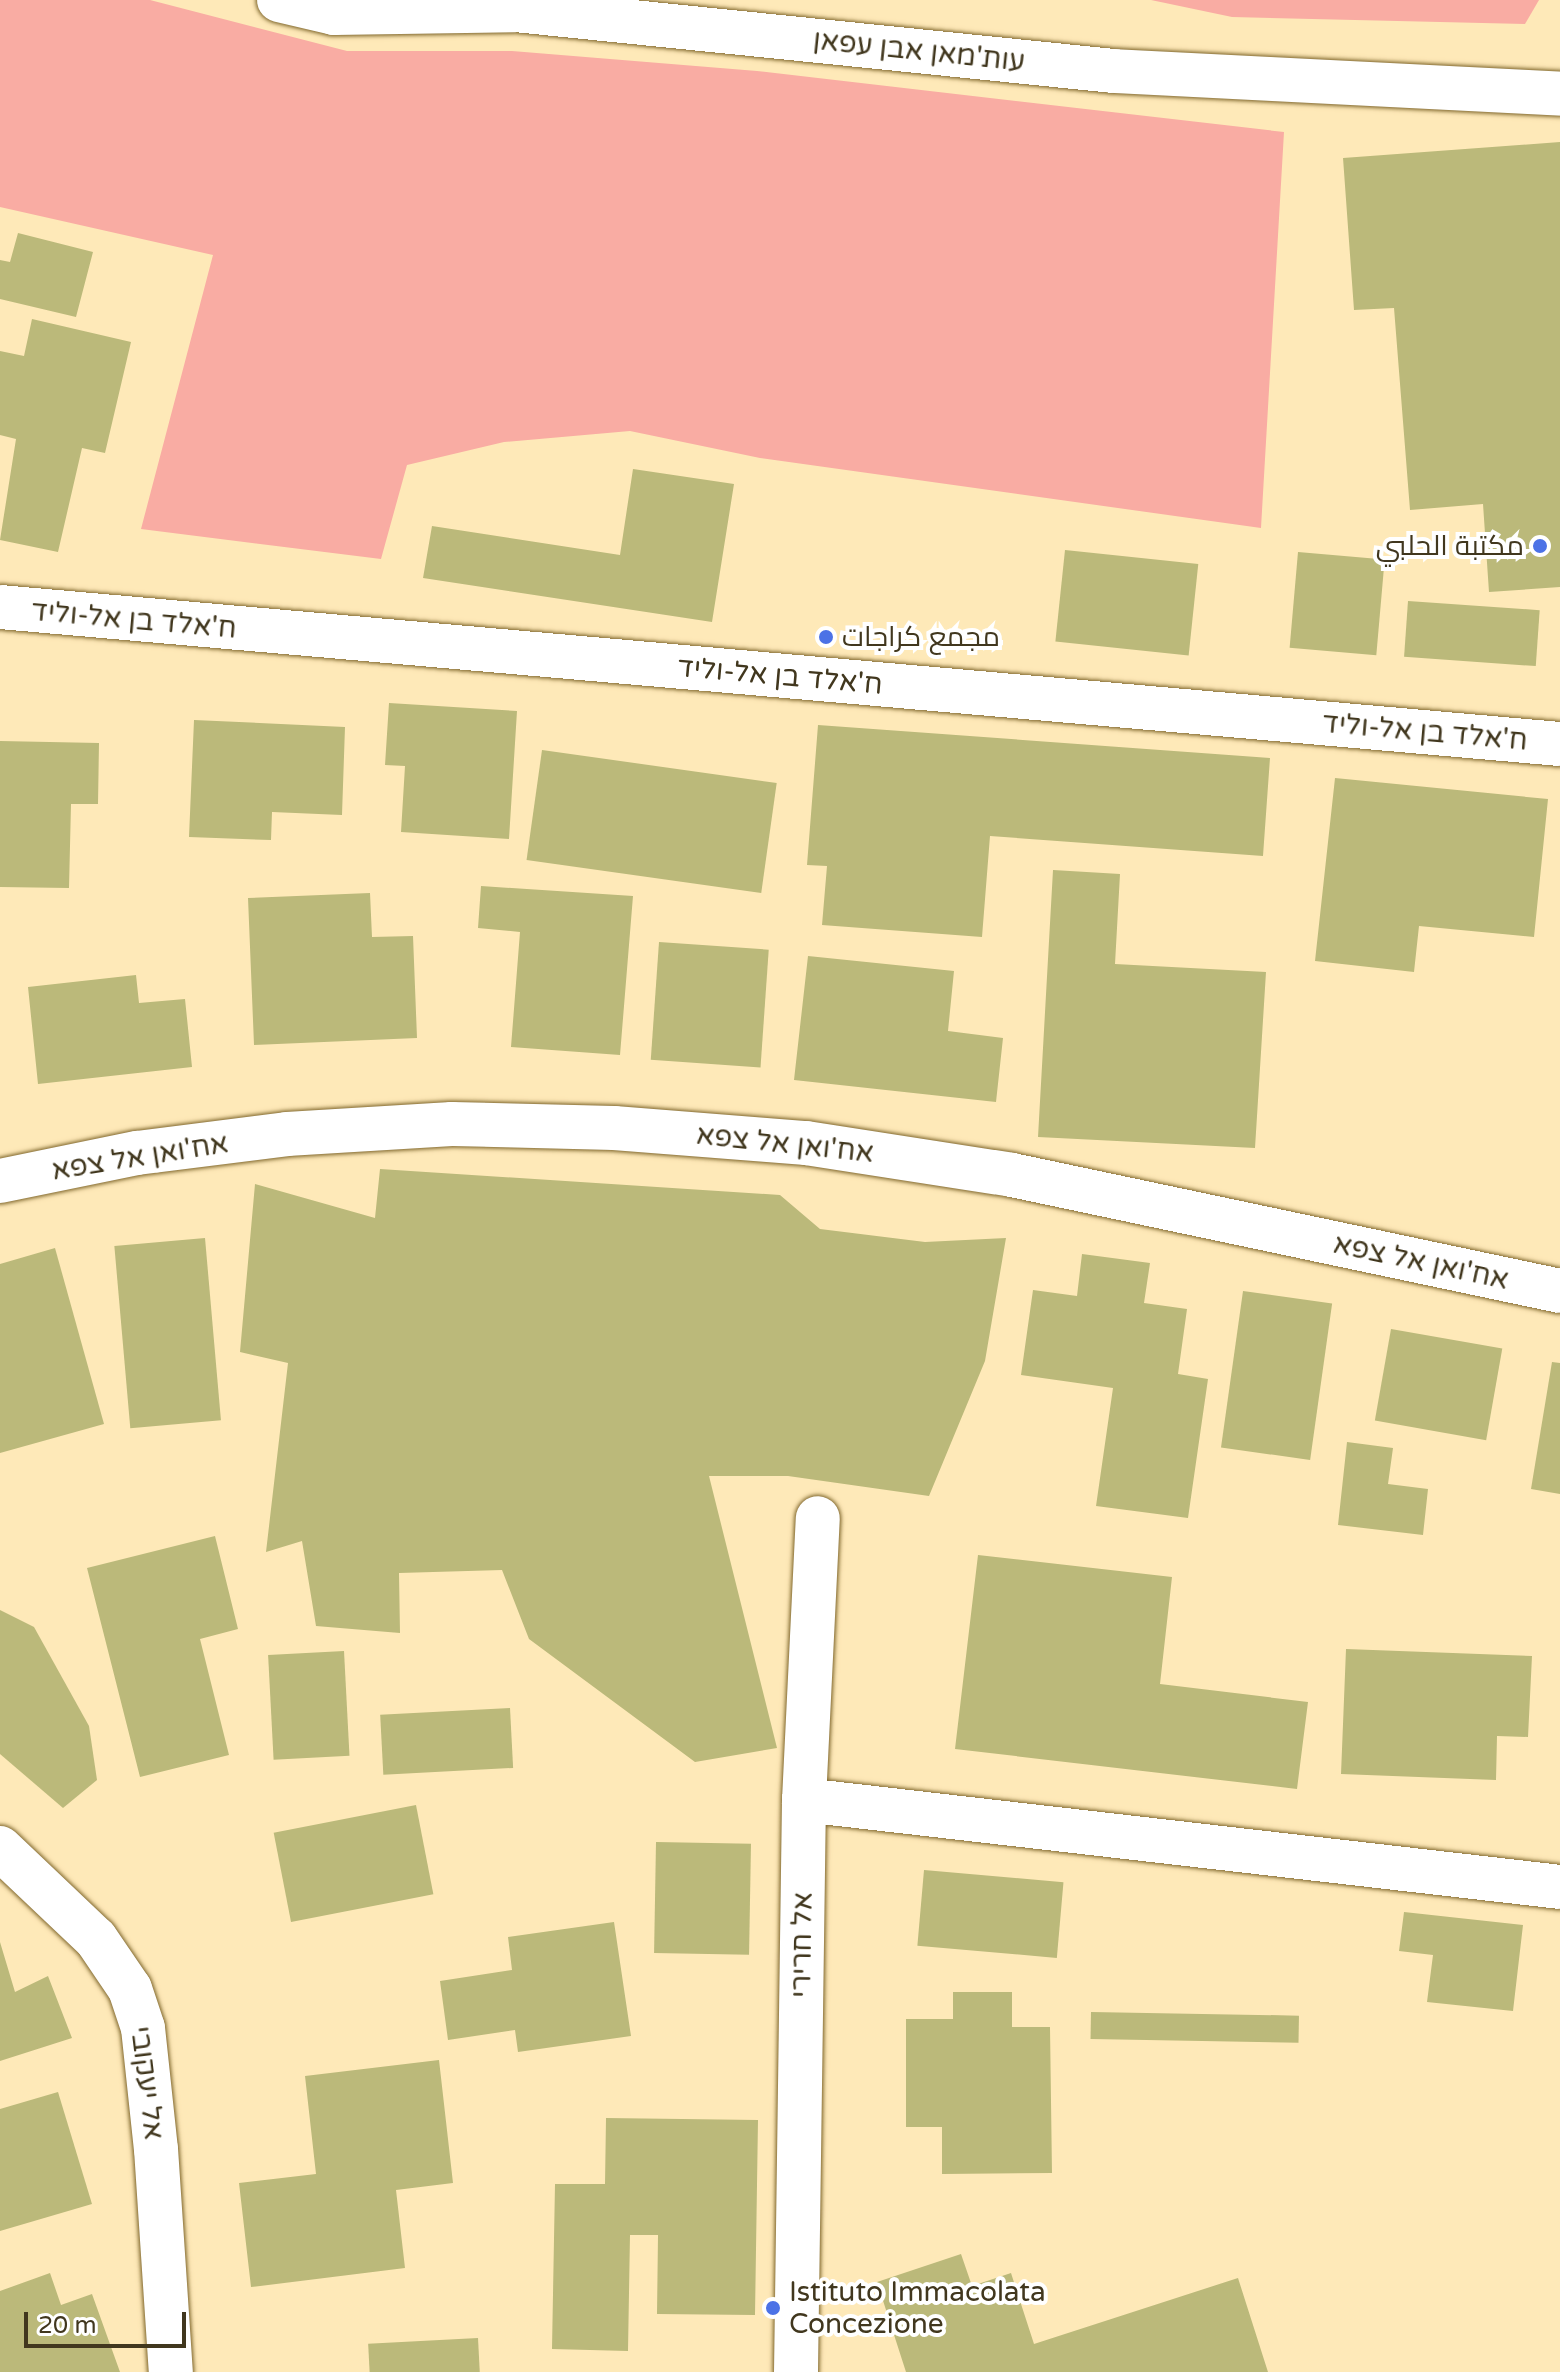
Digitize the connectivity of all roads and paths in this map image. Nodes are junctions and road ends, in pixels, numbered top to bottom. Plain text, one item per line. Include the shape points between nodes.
1 (279, 0) edge
2 (1560, 94) edge
3 (0, 607) edge
4 (1560, 744) edge
5 (0, 1181) edge
6 (1560, 1291) edge
7 (818, 1518) dead end
8 (804, 1800) junction
9 (0, 1848) edge
10 (1560, 1887) edge
11 (171, 2372) edge
12 (796, 2372) edge

1 - 2 street, עות'מאן אבן עפאן via 334,13 515,10 1113,71
3 - 4 street, ח'אלד בן אל-וליד
5 - 6 street, אח'ואן אל צפא via 137,1153 287,1134 452,1124 614,1128 806,1143 1012,1175
7 - 8 street, אל חרירי
8 - 10 street
8 - 12 street, אל חרירי
9 - 11 street, אל יעקובי via 96,1939 139,2015

